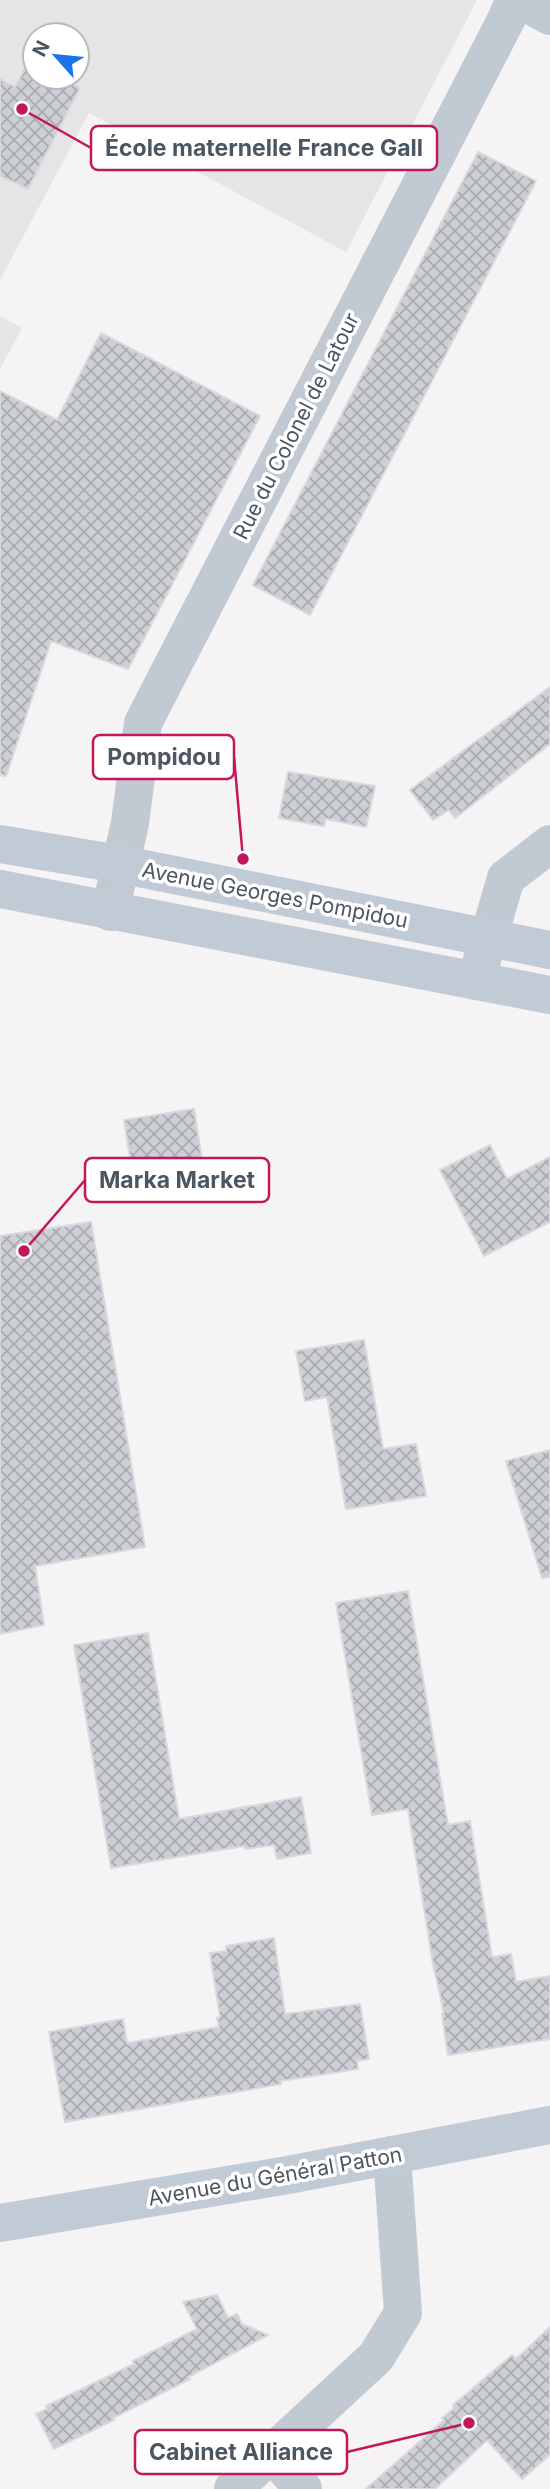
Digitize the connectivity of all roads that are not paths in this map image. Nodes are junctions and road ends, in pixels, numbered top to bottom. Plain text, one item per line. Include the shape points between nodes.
1 (517, 0) edge
2 (550, 16) edge
3 (0, 844) edge
4 (550, 844) edge
5 (119, 864) junction
6 (0, 889) edge
7 (110, 912) junction
8 (489, 938) junction
9 (550, 950) edge
10 (476, 981) junction
11 (550, 995) edge
12 (550, 2125) edge
13 (550, 2150) edge
14 (393, 2165) junction
15 (0, 2223) edge
16 (0, 2241) edge
17 (271, 2452) junction
18 (233, 2489) edge
19 (303, 2489) edge

1 - 2 street
1 - 5 street, Rue du Colonel de Latour via 143,723 130,823
3 - 5 main road, Avenue Georges Pompidou
4 - 8 street via 506,878
5 - 7 street, Rue du Colonel de Latour
5 - 8 main road, Avenue Georges Pompidou
6 - 7 main road
7 - 10 main road
8 - 9 main road, Avenue Georges Pompidou
8 - 10 street
10 - 11 main road
12 - 14 main road, Avenue du Général Patton
13 - 14 main road, Avenue du Général Patton
14 - 15 main road, Avenue du Général Patton via 288,2175
14 - 16 main road, Avenue du Général Patton
14 - 17 street via 403,2313 376,2357
17 - 18 street
17 - 19 street

